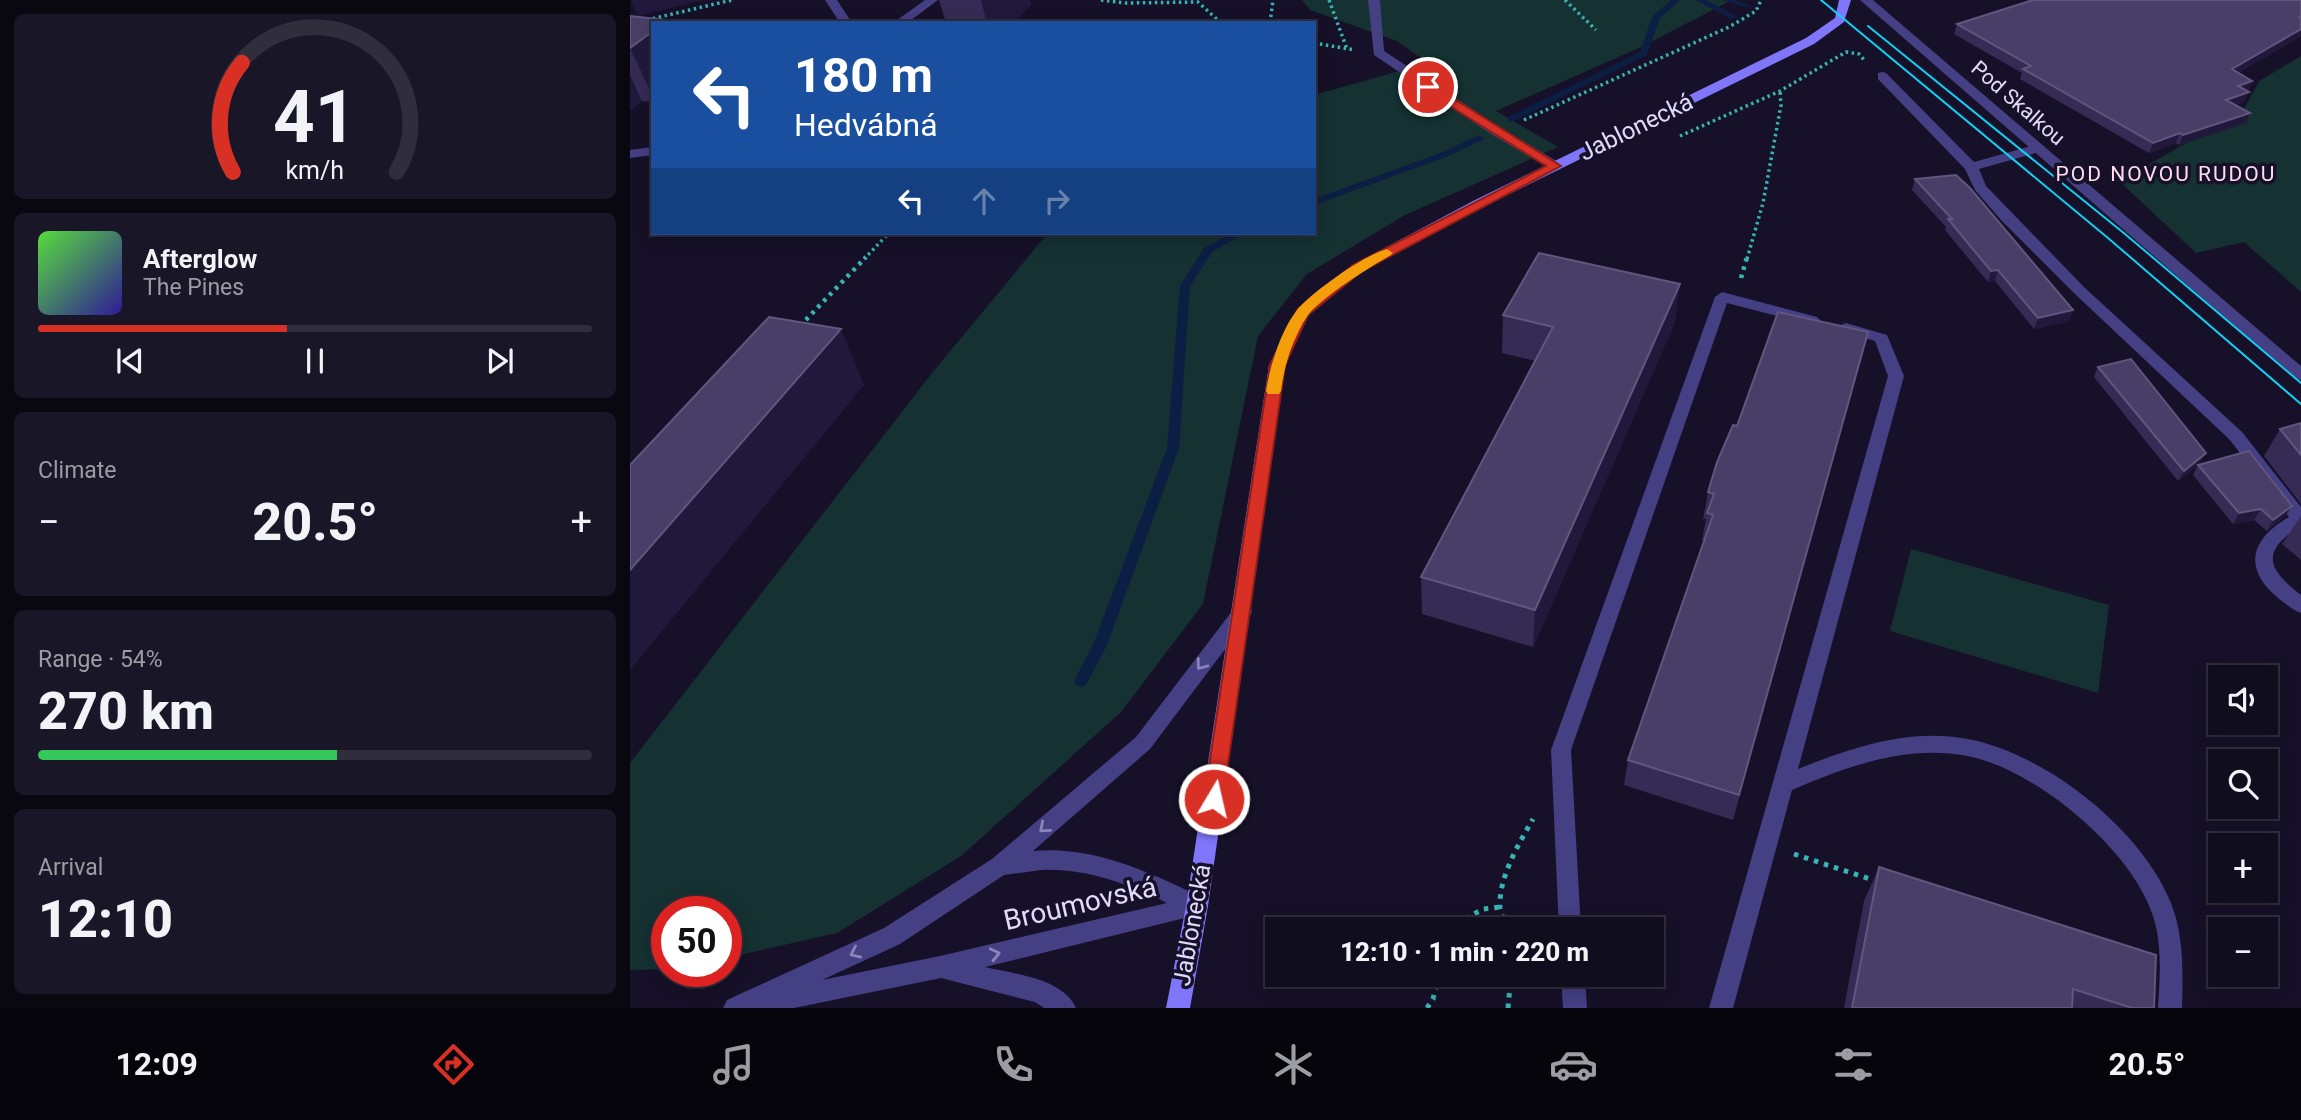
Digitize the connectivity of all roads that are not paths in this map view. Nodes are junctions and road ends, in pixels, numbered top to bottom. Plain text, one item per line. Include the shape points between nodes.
1 (831, 0) edge
2 (932, 0) edge
3 (1374, 0) edge
4 (1845, 0) edge
5 (1866, 0) edge
6 (845, 21) edge
7 (902, 21) edge
8 (1882, 76) road end
9 (2038, 148) junction
10 (651, 150) edge
11 (630, 154) edge
12 (1555, 166) junction
13 (1971, 167) junction
14 (2301, 375) edge
15 (2301, 518) edge
16 (2301, 606) edge
17 (1243, 611) junction
18 (1783, 784) junction
19 (1000, 866) junction
20 (1197, 906) junction
21 (1569, 917) edge
22 (940, 967) junction
23 (1574, 987) edge
24 (736, 1008) edge
25 (1064, 1008) edge
26 (1178, 1008) edge
27 (1575, 1008) edge
28 (1721, 1008) edge
29 (2170, 1008) edge

1 - 6 street
2 - 7 street
3 - 12 street via 1378,52
4 - 12 main road, Jablonecká via 1840,20 1810,41
5 - 9 street, Pod Skalkou
8 - 13 street
9 - 13 street
9 - 14 street, Pod Skalkou
10 - 11 street
12 - 17 main road, Jablonecká via 1358,268 1303,312 1277,365
13 - 15 street via 1980,187 2006,217 2236,436
15 - 16 street via 2282,528 2267,544 2263,562 2269,577
17 -> 19 street, Broumovská via 1143,743
17 - 20 main road, Jablonecká
18 - 21 street via 1896,376 1882,338 1722,297 1561,750
18 - 28 street
18 - 29 street via 1848,757 1896,746 1965,746 2033,773 2106,829 2161,904 2170,952
19 - 20 street, Broumovská via 1052,860 1096,864 1139,878
19 -> 24 street, Broumovská via 892,936
22 -> 20 street, Broumovská
20 - 26 main road, Jablonecká
22 - 24 street, Broumovská
22 - 25 street, Broumovská via 1040,992
23 - 27 street

